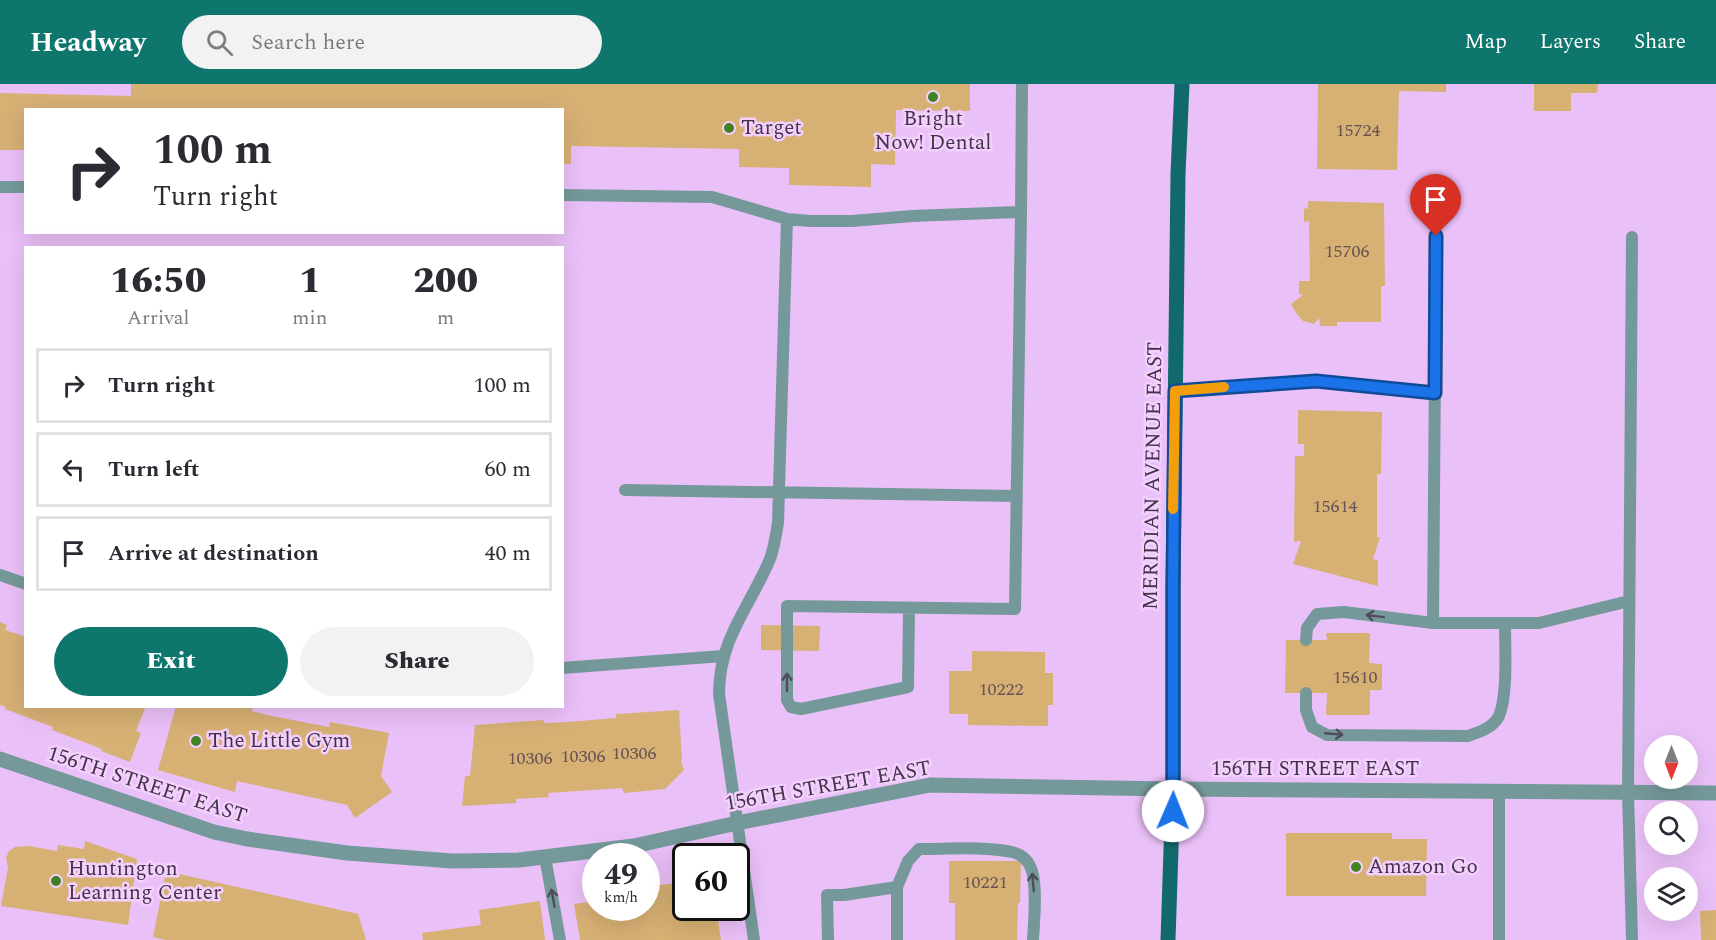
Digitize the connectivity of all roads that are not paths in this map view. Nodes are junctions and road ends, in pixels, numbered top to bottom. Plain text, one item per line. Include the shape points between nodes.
1 (1022, 84) edge
2 (1182, 84) edge
3 (0, 187) edge
4 (24, 187) edge
5 (564, 195) edge
6 (1021, 212) junction
7 (787, 219) junction
8 (1436, 236) dead end
9 (1632, 237) dead end
10 (1175, 391) junction
11 (1435, 393) junction
12 (625, 490) dead end
13 (780, 492) junction
14 (1017, 496) junction
15 (0, 574) edge
16 (24, 583) edge
17 (1629, 601) junction
18 (909, 608) junction
19 (1433, 623) junction
20 (1505, 623) junction
21 (1306, 640) dead end
22 (723, 656) junction
23 (564, 668) edge
24 (1306, 693) dead end
25 (0, 759) edge
26 (1173, 789) junction
27 (1499, 792) junction
28 (1628, 792) junction
29 (1716, 793) edge
30 (737, 823) junction
31 (545, 857) junction
32 (897, 886) junction
33 (560, 940) edge
34 (754, 940) edge
35 (828, 940) edge
36 (897, 940) edge
37 (1033, 940) edge
38 (1168, 940) edge
39 (1499, 940) edge
40 (1632, 940) edge

1 - 6 lane
2 - 10 main road, MERIDIAN AVENUE EAST
3 - 4 lane
5 - 7 lane via 712,197
6 - 7 lane via 852,221
6 - 14 lane
7 - 13 lane
8 - 11 lane
9 - 17 lane
10 - 11 lane via 1316,381
10 - 26 main road, MERIDIAN AVENUE EAST
11 - 19 lane
12 - 13 lane
13 - 14 lane
13 - 22 lane via 770,559
14 - 18 lane via 1015,609
15 - 16 lane
17 - 20 lane via 1539,624
17 - 28 lane
18 -> 18 lane via 908,687 801,709 791,707 787,700 787,606
19 - 20 lane
19 -> 21 lane via 1344,612 1317,614 1307,628
24 -> 20 lane via 1312,727 1327,735 1468,735 1485,731 1498,718 1504,690
22 - 23 lane
22 - 30 lane via 719,694
25 - 31 street, 156TH STREET EAST via 247,840 452,861
26 - 27 street, 156TH STREET EAST
26 - 30 street, 156TH STREET EAST via 930,785
26 - 38 main road, MERIDIAN AVENUE EAST
27 - 28 street, 156TH STREET EAST
27 - 39 lane
28 - 29 street, 156TH STREET EAST
28 - 40 lane
30 - 31 street, 156TH STREET EAST via 634,846
30 - 34 lane
33 -> 31 lane
32 - 35 lane via 826,895
32 - 36 lane
37 -> 32 lane via 1034,878 1023,856 1013,852 919,849 908,861

